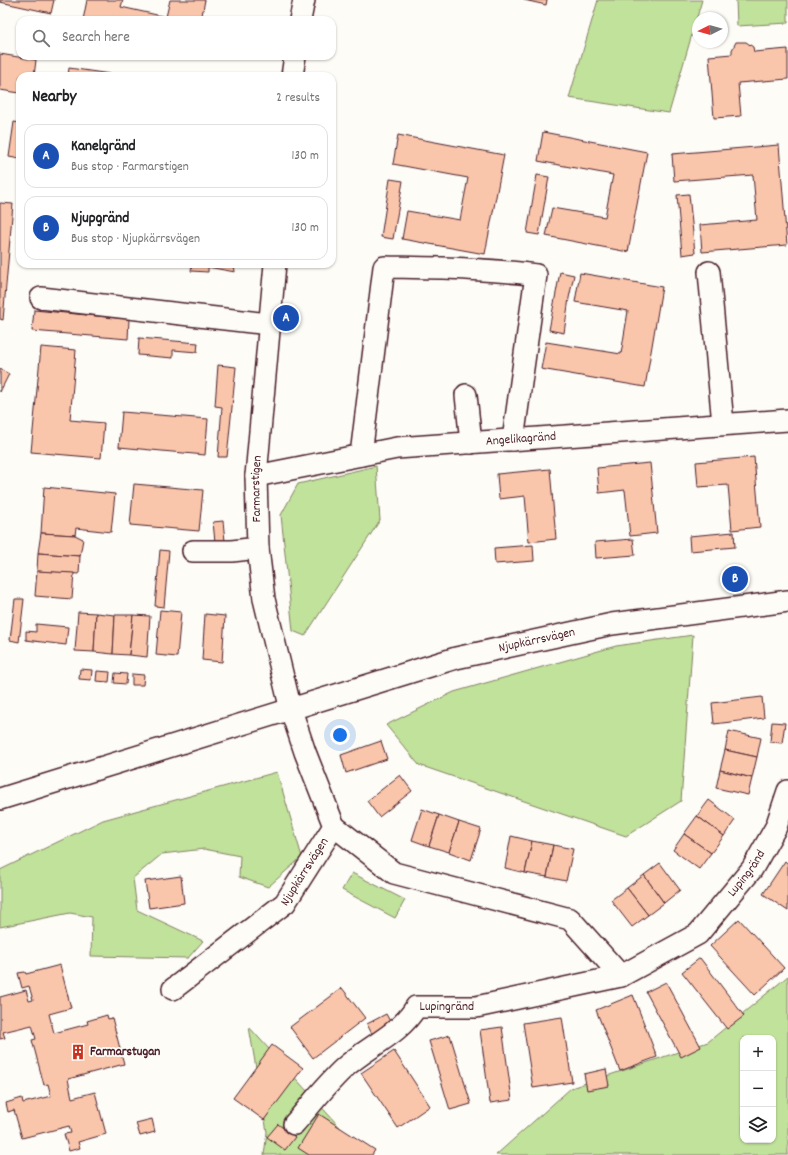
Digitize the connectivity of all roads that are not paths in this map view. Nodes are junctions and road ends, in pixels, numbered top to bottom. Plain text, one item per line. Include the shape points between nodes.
1 (304, 0) edge
2 (301, 16) edge
3 (294, 60) edge
4 (293, 72) edge
5 (275, 268) edge
6 (709, 272) dead end
7 (41, 298) dead end
8 (270, 324) junction
9 (466, 395) dead end
10 (788, 420) edge
11 (723, 424) junction
12 (513, 440) junction
13 (471, 443) junction
14 (360, 455) junction
15 (256, 476) junction
16 (258, 548) junction
17 (193, 551) dead end
18 (788, 601) edge
19 (291, 710) junction
20 (788, 791) edge
21 (0, 799) edge
22 (334, 826) junction
23 (621, 976) junction
24 (173, 989) dead end
25 (294, 1124) dead end

1 - 2 street
3 - 4 street
5 - 8 street, Farmarstigen
6 - 11 street
7 - 8 street
8 - 15 street, Farmarstigen
9 - 13 street
10 - 11 street, Angelikagränd
11 - 12 street, Angelikagränd
12 - 13 street, Angelikagränd
12 - 14 street via 536,275 466,268 384,267
13 - 14 street, Angelikagränd via 397,448
14 - 15 street, Angelikagränd
15 - 16 street, Farmarstigen
16 - 17 street
16 - 19 street, Farmarstigen via 264,599
18 - 19 street, Njupkärrsvägen via 612,624 456,658
19 - 21 street, Njupkärrsvägen
19 - 22 street, Njupkärrsvägen
20 - 23 street, Lupingränd via 776,827 752,869 698,934
22 - 23 street via 394,873 570,919
22 - 24 street, Njupkärrsvägen via 285,903
23 - 25 street, Lupingränd via 476,1007 416,1007 410,1017 389,1035 344,1068

